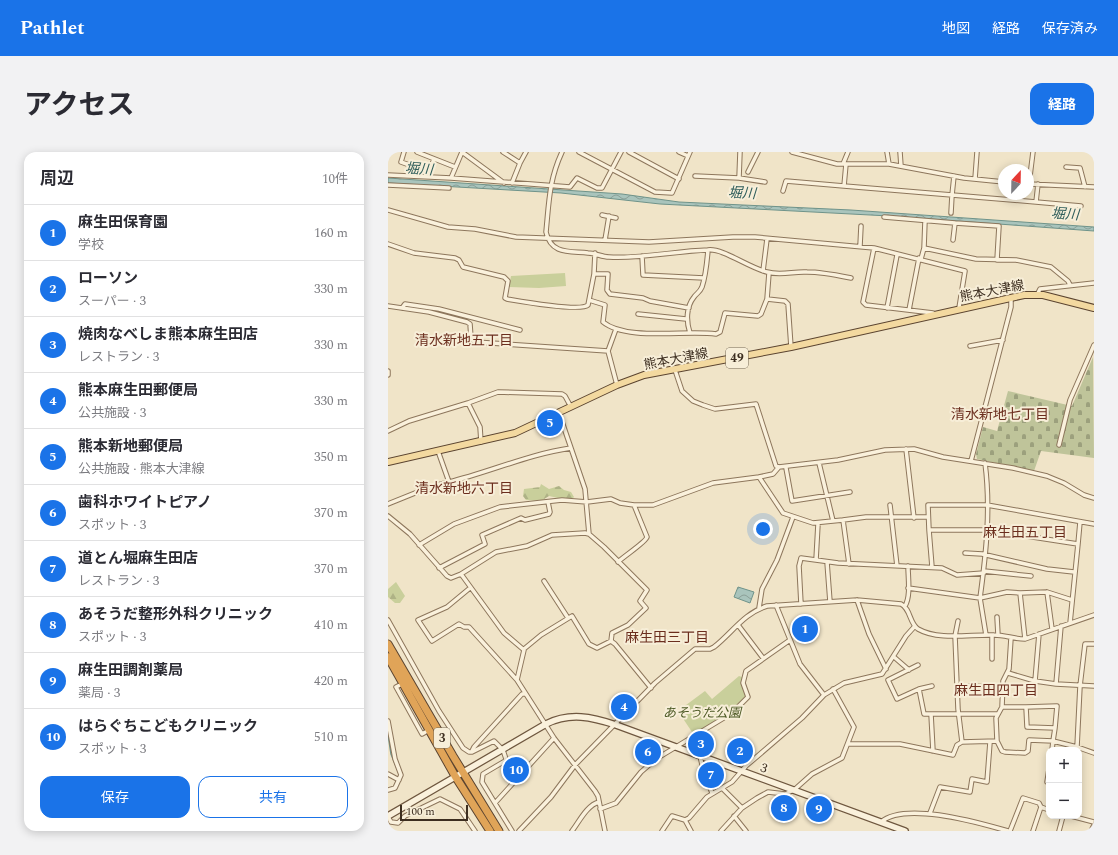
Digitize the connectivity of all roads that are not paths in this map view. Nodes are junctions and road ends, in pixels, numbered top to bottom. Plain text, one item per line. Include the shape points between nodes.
1 (404, 152) edge
2 (417, 152) edge
3 (462, 152) edge
4 (503, 152) edge
5 (526, 152) edge
6 (562, 152) edge
7 (579, 152) edge
8 (621, 152) edge
9 (629, 152) edge
10 (679, 152) edge
11 (690, 152) edge
12 (740, 152) edge
13 (758, 152) edge
14 (794, 152) edge
15 (848, 152) edge
16 (887, 152) edge
17 (900, 152) edge
18 (977, 152) edge
19 (1033, 152) edge
20 (688, 156) junction
21 (434, 159) junction
22 (520, 163) junction
23 (845, 164) junction
24 (889, 164) junction
25 (1032, 164) edge
26 (901, 166) junction
27 (455, 167) junction
28 (1066, 167) dead end
29 (612, 169) junction
30 (748, 172) dead end
31 (388, 175) edge
32 (695, 176) dead end
33 (954, 176) junction
34 (451, 178) junction
35 (679, 178) junction
36 (739, 178) junction
37 (975, 179) junction
38 (998, 181) edge
39 (765, 182) dead end
40 (504, 183) junction
41 (512, 183) junction
42 (1034, 184) edge
43 (1038, 184) junction
44 (388, 185) edge
45 (550, 186) junction
46 (844, 186) junction
47 (1085, 187) junction
48 (1094, 187) edge
49 (449, 188) dead end
50 (783, 191) dead end
51 (952, 195) junction
52 (1036, 202) junction
53 (1081, 206) dead end
54 (388, 210) edge
55 (951, 213) dead end
56 (602, 215) dead end
57 (609, 216) junction
58 (884, 217) dead end
59 (616, 218) dead end
60 (925, 221) junction
61 (955, 223) junction
62 (861, 226) dead end
63 (547, 238) junction
64 (767, 239) junction
65 (605, 240) junction
66 (953, 240) dead end
67 (388, 244) edge
68 (860, 246) junction
69 (874, 248) junction
70 (924, 248) junction
71 (708, 250) junction
72 (595, 253) junction
73 (897, 255) junction
74 (642, 256) junction
75 (920, 259) junction
76 (997, 260) junction
77 (763, 271) junction
78 (769, 273) junction
79 (594, 274) junction
80 (704, 278) junction
81 (850, 278) dead end
82 (1094, 283) edge
83 (1070, 285) junction
84 (1037, 295) junction
85 (1011, 298) junction
86 (767, 299) junction
87 (589, 300) junction
88 (388, 306) edge
89 (402, 308) junction
90 (689, 308) junction
91 (887, 308) junction
92 (960, 308) junction
93 (1094, 308) edge
94 (909, 310) junction
95 (638, 314) dead end
96 (936, 314) junction
97 (686, 318) junction
98 (616, 329) junction
99 (520, 330) dead end
100 (690, 333) junction
101 (1003, 340) junction
102 (1094, 345) edge
103 (970, 346) dead end
104 (791, 347) junction
105 (608, 351) junction
106 (675, 370) junction
107 (388, 371) edge
108 (388, 375) edge
109 (617, 385) junction
110 (468, 403) junction
111 (571, 408) junction
112 (559, 414) junction
113 (388, 431) edge
114 (481, 442) junction
115 (1059, 445) dead end
116 (570, 448) junction
117 (906, 449) junction
118 (438, 451) junction
119 (971, 461) junction
120 (388, 462) edge
121 (819, 463) junction
122 (985, 464) junction
123 (779, 467) junction
124 (786, 468) junction
125 (759, 477) junction
126 (449, 482) junction
127 (850, 492) dead end
128 (827, 496) junction
129 (1094, 498) edge
130 (548, 502) junction
131 (587, 502) junction
132 (388, 504) edge
133 (634, 505) junction
134 (890, 505) dead end
135 (987, 505) junction
136 (388, 516) edge
137 (793, 517) junction
138 (928, 517) junction
139 (891, 518) junction
140 (914, 518) junction
141 (844, 520) junction
142 (833, 521) junction
143 (1080, 522) junction
144 (818, 524) junction
145 (1094, 524) edge
146 (929, 530) junction
147 (987, 530) junction
148 (589, 534) junction
149 (1078, 544) junction
150 (419, 545) junction
151 (965, 553) dead end
152 (986, 555) junction
153 (816, 560) junction
154 (618, 562) junction
155 (827, 562) junction
156 (849, 564) junction
157 (897, 566) junction
158 (908, 566) junction
159 (439, 568) junction
160 (932, 568) junction
161 (984, 572) junction
162 (1074, 572) junction
163 (461, 574) junction
164 (1031, 576) dead end
165 (544, 581) dead end
166 (470, 588) junction
167 (908, 588) junction
168 (1047, 592) junction
169 (1020, 593) junction
170 (980, 598) junction
171 (857, 600) junction
172 (1072, 600) junction
173 (830, 602) junction
174 (801, 604) junction
175 (776, 605) junction
176 (905, 606) junction
177 (759, 608) junction
178 (1094, 615) edge
179 (997, 617) dead end
180 (568, 618) junction
181 (388, 620) edge
182 (958, 621) dead end
183 (1070, 623) junction
184 (738, 625) junction
185 (915, 626) junction
186 (1061, 626) junction
187 (1052, 629) junction
188 (1039, 634) junction
189 (986, 635) junction
190 (992, 635) junction
191 (998, 635) junction
192 (956, 636) junction
193 (1011, 638) junction
194 (1025, 639) junction
195 (790, 640) junction
196 (611, 641) junction
197 (388, 644) edge
198 (1094, 644) edge
199 (524, 649) junction
200 (388, 657) edge
201 (894, 657) junction
202 (763, 658) junction
203 (992, 659) dead end
204 (918, 666) dead end
205 (886, 669) junction
206 (909, 670) junction
207 (1008, 673) junction
208 (517, 680) junction
209 (1035, 681) junction
210 (1056, 684) junction
211 (932, 686) dead end
212 (958, 686) junction
213 (1080, 686) junction
214 (1094, 686) edge
215 (1002, 687) junction
216 (651, 688) junction
217 (833, 689) junction
218 (919, 689) junction
219 (524, 694) junction
220 (824, 694) junction
221 (1002, 707) junction
222 (1026, 707) junction
223 (931, 714) junction
224 (958, 714) junction
225 (998, 714) junction
226 (388, 721) edge
227 (546, 724) junction
228 (616, 725) junction
229 (1055, 728) junction
230 (554, 738) junction
231 (997, 741) junction
232 (1053, 741) junction
233 (962, 742) junction
234 (990, 742) junction
235 (848, 744) junction
236 (676, 747) junction
237 (1052, 747) edge
238 (1074, 747) edge
239 (1077, 747) edge
240 (1082, 749) edge
241 (503, 750) junction
242 (933, 751) junction
243 (472, 752) junction
244 (1094, 752) edge
245 (700, 756) junction
246 (575, 765) junction
247 (463, 771) junction
248 (742, 771) junction
249 (388, 774) edge
250 (455, 776) junction
251 (399, 780) junction
252 (722, 788) junction
253 (388, 790) edge
254 (794, 790) junction
255 (712, 793) junction
256 (599, 802) junction
257 (495, 803) junction
258 (1041, 807) junction
259 (600, 808) junction
260 (742, 808) junction
261 (1046, 809) edge
262 (930, 813) junction
263 (734, 816) junction
264 (388, 817) edge
265 (1063, 819) edge
266 (1081, 819) edge
267 (685, 820) junction
268 (881, 822) junction
269 (1094, 823) edge
270 (889, 828) edge
271 (475, 831) edge
272 (490, 831) edge
273 (499, 831) edge
274 (512, 831) edge
275 (519, 831) edge
276 (572, 831) edge
277 (605, 831) edge
278 (662, 831) edge
279 (691, 831) edge
280 (721, 831) edge
281 (746, 831) edge
282 (906, 831) edge
283 (1009, 831) edge
284 (1033, 831) edge
285 (1059, 831) edge
286 (1091, 831) edge

1 - 21 street via 401,162 429,172
2 - 21 street
3 - 27 street
3 - 40 street
4 - 22 street
5 - 22 street
6 - 45 street via 553,171
7 - 29 street
8 - 29 street
9 - 35 street
10 - 20 street
11 - 20 street
12 - 36 street
13 - 30 street
14 - 23 street via 823,162
15 - 23 street
16 - 24 street
17 - 26 street
18 - 37 street
19 - 25 street
20 - 35 street
21 - 27 street
22 - 41 street
23 - 24 street
23 - 46 street
24 - 26 street
26 - 33 street
27 - 34 street
28 - 47 street via 1080,168
29 - 35 street via 655,192 672,193
29 - 45 street via 602,188 576,178 570,187
31 - 34 street
32 - 36 street
33 - 37 street
33 - 51 street
34 - 40 street
36 - 39 street
37 - 38 street
40 - 41 street
41 - 45 street
42 - 43 street
43 - 47 street
43 - 52 street
44 - 49 street
45 - 63 street
46 - 50 street via 786,182
46 - 51 street
47 - 48 street
51 - 52 street
51 - 55 street
52 - 53 street
54 - 63 street via 448,227 509,236
56 - 57 street
57 - 59 street
57 - 65 street
58 - 60 street
60 - 61 street
60 - 70 street
61 - 66 street
61 - 76 street via 999,226
62 - 68 street
63 - 65 street
63 - 72 street via 554,247 564,252
64 - 65 street via 733,236 649,242
64 - 68 street
64 - 77 street
67 - 87 street via 414,253 455,258 463,267 506,278 507,299 552,307 583,308 588,305
68 - 69 street
69 - 73 street
69 - 91 street via 863,302 866,305
70 - 75 street
70 - 76 street via 976,259
71 - 74 street
71 - 77 street via 720,251
71 - 80 street
72 - 74 street via 608,257
72 - 79 street
73 - 75 street
73 - 91 street
74 - 80 street via 643,275
75 - 92 street via 965,271
75 - 94 street
76 - 83 street via 1016,260 1052,267
77 - 78 street
78 - 81 street via 805,272
78 - 86 street
79 - 87 street
79 - 90 street via 608,274 607,290 610,294
80 - 90 street via 702,288
82 - 83 street
83 - 84 street via 1040,289
84 - 85 main road, 熊本大津線 / 49
84 - 93 main road, 熊本大津線 / 49
85 - 92 main road, 熊本大津線 / 49
85 - 101 street
86 - 100 street via 760,316 725,313 718,334
86 - 104 street via 785,301 788,304
87 - 98 street via 605,305 603,322
88 - 89 street
89 - 99 street via 405,304 434,308
89 - 105 street via 466,322 470,324 471,338 475,342
90 - 97 street
91 - 94 street
92 - 96 main road, 熊本大津線 / 49
94 - 96 street
95 - 97 street
96 - 104 main road, 熊本大津線 / 49
97 - 100 street
98 - 100 street via 652,333
98 - 105 street
101 - 103 street
101 - 119 street
102 - 115 street via 1070,399
104 - 106 main road, 熊本大津線 / 49
105 - 109 street
106 - 109 main road, 熊本大津線 / 49 via 644,375
106 - 123 street via 682,391 693,401 715,409 756,404 776,466
107 - 108 street
109 - 111 main road, 熊本大津線 / 49
110 - 111 street via 505,391 562,394
110 - 113 street via 409,421
110 - 114 street via 480,427
111 - 112 main road, 熊本大津線 / 49
112 - 114 main road, 熊本大津線 / 49 via 515,433
112 - 116 street
114 - 118 main road, 熊本大津線 / 49
116 - 126 street via 539,454
116 - 131 street
117 - 119 street via 943,458
117 - 121 street via 878,451
117 - 140 street
118 - 120 main road, 熊本大津線 / 49
118 - 126 street
119 - 122 street
121 - 124 street
121 - 128 street
122 - 129 street via 1047,476
122 - 135 street
123 - 124 street
123 - 125 street via 773,474
124 - 128 street via 792,501
125 - 133 street via 713,483 653,505
125 - 137 street via 778,508
126 - 132 street
127 - 128 street
128 - 142 street
130 - 131 street
130 - 150 street via 500,507 454,524
130 - 159 street via 549,514 525,520 521,518 495,528 482,535 485,544
131 - 133 street via 611,499
131 - 148 street
133 - 154 street via 647,539
134 - 139 street
135 - 138 street via 928,505
135 - 143 street
135 - 147 street
136 - 150 street
137 - 144 street
137 - 177 street via 777,560 762,589
138 - 140 street
138 - 146 street
139 - 140 street
139 - 141 street via 866,517
139 - 157 street
141 - 142 street
141 - 156 street
142 - 144 street
143 - 145 street
143 - 149 street
144 - 153 street
146 - 147 street
146 - 160 street
147 - 149 street
147 - 152 street
148 - 154 street
148 - 163 street via 552,535 527,546 496,552
149 - 162 street
150 - 159 street
151 - 152 street
152 - 161 street
152 - 162 street via 1047,569
153 - 155 street
153 - 174 street via 800,559
154 - 196 street via 646,589 640,601 646,608 628,625 612,633
155 - 156 street
155 - 173 street
156 - 157 street
157 - 158 street
158 - 160 street
158 - 167 street
159 - 163 street via 451,578
160 - 161 street via 942,568 957,575
161 - 164 street
161 - 170 street
162 - 172 street
163 - 166 street
165 - 180 street
166 - 199 street via 504,633
166 - 208 street via 447,607 418,620 432,641 459,624 469,627
167 - 170 street
167 - 176 street
168 - 169 street
168 - 172 street
168 - 187 street
169 - 170 street via 1010,592
169 - 194 street
170 - 189 street
171 - 173 street
171 - 176 street
171 - 205 street via 869,634
172 - 183 street
173 - 174 street
174 - 175 street
175 - 177 street
175 - 195 street
176 - 185 street
177 - 184 street
178 - 183 street
179 - 191 street
180 - 196 street via 572,616 591,646 597,648
180 - 199 street
181 - 243 street via 439,711 463,748
182 - 192 street
183 - 186 street
184 - 202 street
184 - 216 street via 714,647 692,651
185 - 192 street via 926,631
185 - 201 street
186 - 187 street
186 - 210 street
187 - 188 street
188 - 194 street
188 - 209 street
189 - 190 street
189 - 192 street
190 - 191 street
190 - 203 street
191 - 193 street
192 - 212 street
193 - 194 street
193 - 207 street
195 - 202 street
195 - 220 street via 800,664
196 - 216 street
197 - 247 highway, 3
198 - 213 street via 1085,644
199 - 208 street
200 - 250 highway, 3
201 - 205 street
201 - 206 street
202 - 236 street via 745,674 743,683 748,697 746,700 732,713
204 - 206 street
205 - 217 street via 878,676 852,680
206 - 218 street via 888,680 897,699
207 - 209 street
207 - 215 street
208 - 219 street
209 - 210 street
210 - 213 street
211 - 218 street
212 - 215 street
212 - 224 street
213 - 214 street
213 - 239 street
215 - 221 street
216 - 228 street
217 - 220 street
217 - 235 street via 854,727
218 - 223 street via 924,714
219 - 227 street
219 - 243 street
220 - 248 street via 802,718
221 - 222 street
221 - 225 street
222 - 229 street via 1027,727
222 - 229 street via 1057,706
223 - 224 street
223 - 242 street
224 - 225 street
224 - 233 street
225 - 231 street
226 - 251 street via 395,759 401,772
227 - 228 street, 3 via 564,717 584,716
227 - 230 street
227 - 241 street, 3
228 - 236 street, 3
228 - 246 street
229 - 232 street
230 - 246 street
230 - 257 street
231 - 232 street via 1002,752 1025,753 1028,751 1029,740
231 - 234 street
232 - 237 street
232 - 238 street
233 - 234 street
233 - 242 street via 957,745 953,755
234 - 262 street via 987,782 972,780 970,792 940,787
235 - 242 street via 900,744
235 - 254 street via 842,758 812,774
236 - 245 street, 3
236 - 259 street via 641,772 616,803
240 - 244 street
241 - 243 street via 494,741
241 - 247 street, 3
241 - 257 street via 505,761 481,777
245 - 248 street, 3
245 - 255 street
246 - 256 street via 595,791
246 - 275 street via 554,793
247 - 250 street, 3
247 - 273 highway, 3
248 - 252 street
248 - 254 street, 3
249 - 251 street
250 - 264 street, 3
250 - 272 highway, 3
251 - 253 street via 395,788
252 - 255 street
252 - 260 street
254 - 260 street via 785,794 768,792
254 - 268 street, 3
255 - 267 street via 693,815
256 - 259 street
256 - 276 street via 590,807
257 - 274 street
258 - 261 street
258 - 283 street via 1039,803 1023,798
258 - 284 street
259 - 277 street
260 - 263 street
262 - 268 street via 890,816
262 - 283 street
263 - 280 street
263 - 281 street
264 - 271 street via 391,822 398,824 405,816 440,800 460,809
265 - 285 street
266 - 269 street
267 - 278 street via 672,816
267 - 279 street
268 - 270 street, 3
269 - 286 street
270 - 282 street, 3

